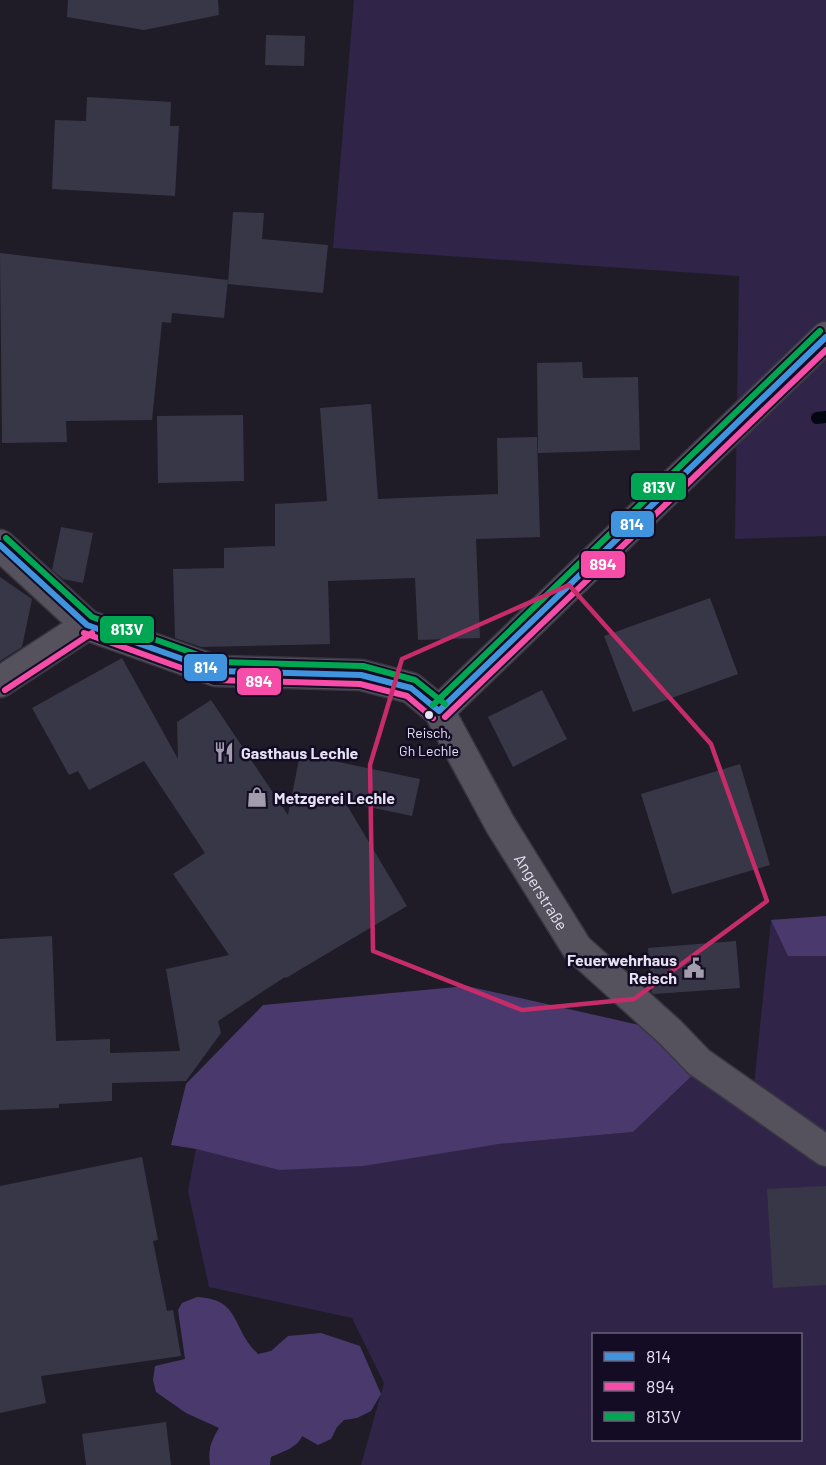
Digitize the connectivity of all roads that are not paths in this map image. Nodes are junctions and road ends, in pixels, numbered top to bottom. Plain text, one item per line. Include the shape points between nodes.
1 (826, 338) edge
2 (0, 544) edge
3 (87, 625) junction
4 (0, 681) edge
5 (439, 711) junction
6 (826, 1150) edge

1 - 5 street
2 - 3 street
3 - 4 street
3 - 5 street via 216,671 361,675 411,688
5 - 6 street, Angerstraße via 500,824 577,948 699,1062

